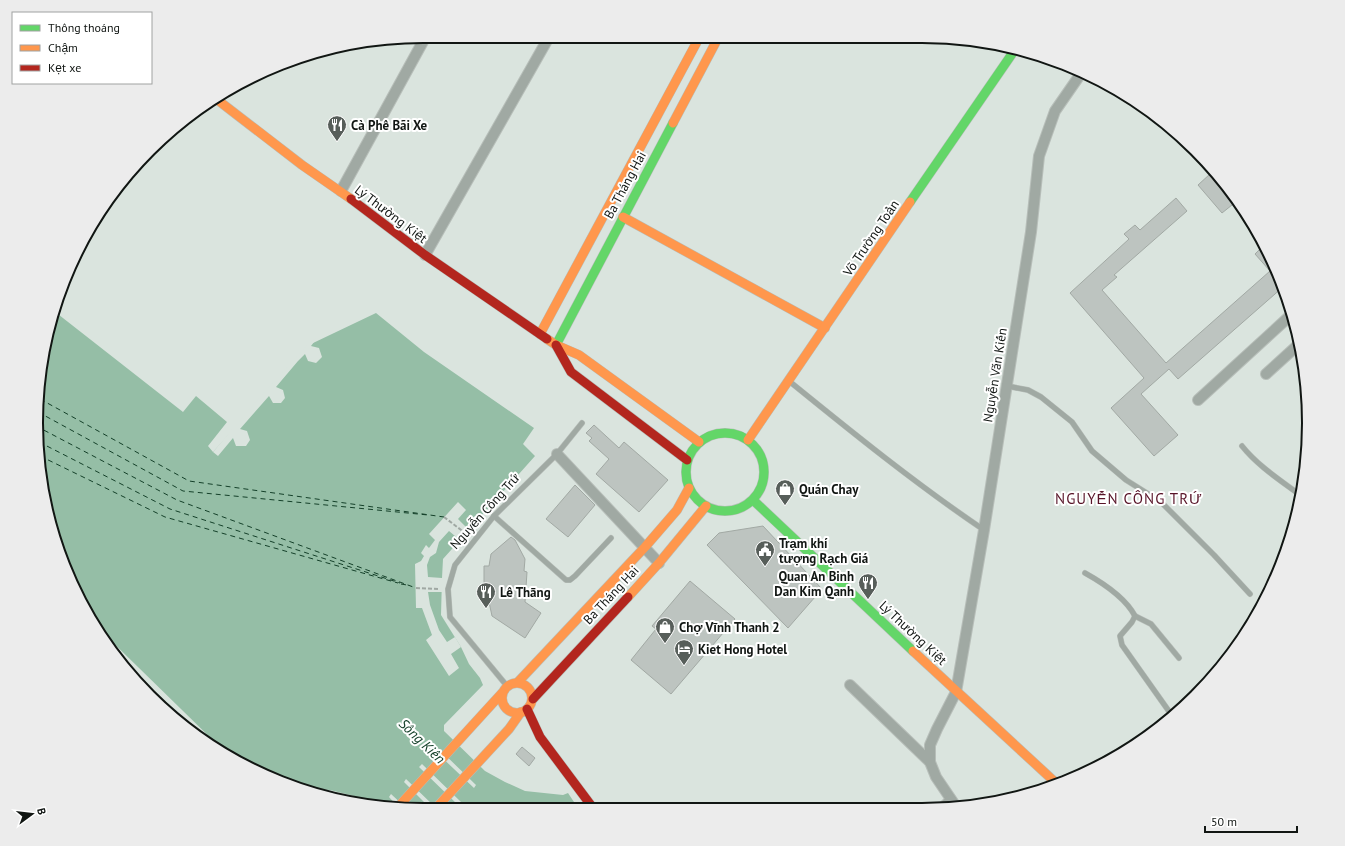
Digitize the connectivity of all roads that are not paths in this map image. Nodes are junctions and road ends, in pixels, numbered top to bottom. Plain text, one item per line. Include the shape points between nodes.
1 (422, 43) edge
2 (546, 43) edge
3 (696, 43) edge
4 (698, 43) edge
5 (715, 43) edge
6 (709, 54) junction
7 (1012, 54) edge
8 (1078, 77) edge
9 (220, 102) edge
10 (341, 191) junction
11 (623, 217) junction
12 (425, 255) junction
13 (1287, 318) edge
14 (825, 328) junction
15 (540, 334) junction
16 (556, 345) junction
17 (1295, 348) edge
18 (1266, 374) dead end
19 (789, 381) junction
20 (1006, 386) junction
21 (1198, 400) dead end
22 (582, 423) dead end
23 (748, 440) junction
24 (699, 442) junction
25 (1242, 446) dead end
26 (557, 454) junction
27 (687, 460) junction
28 (689, 488) junction
29 (1296, 492) edge
30 (753, 500) junction
31 (706, 506) junction
32 (494, 516) junction
33 (984, 530) junction
34 (611, 538) dead end
35 (645, 547) junction
36 (659, 563) junction
37 (1085, 572) dead end
38 (1250, 594) dead end
39 (1135, 616) junction
40 (1179, 658) dead end
41 (518, 682) junction
42 (850, 685) dead end
43 (505, 690) junction
44 (956, 692) junction
45 (533, 699) junction
46 (524, 711) junction
47 (1169, 712) edge
48 (930, 762) junction
49 (1052, 780) edge
50 (402, 802) edge
51 (952, 802) edge
52 (440, 803) edge
53 (589, 803) edge

1 - 10 street
2 - 12 street
3 - 15 street, Ba Tháng Hai
4 - 6 street
5 - 6 street, Ba Tháng Hai
6 - 11 street, Ba Tháng Hai
7 - 14 street, Võ Trường Toản
8 - 20 street, Nguyễn Văn Kiến via 1054,111 1039,156 1031,232
9 - 10 street, Lý Thường Kiệt via 302,165
10 - 12 street, Lý Thường Kiệt
11 - 14 street
11 - 16 street, Ba Tháng Hai
12 - 15 street, Lý Thường Kiệt
13 - 21 street
14 - 19 street, Võ Trường Toản
15 - 16 street, Lý Thường Kiệt
16 - 24 street, Lý Thường Kiệt via 579,355
16 - 27 street via 571,372
17 - 18 street
19 - 23 street, Võ Trường Toản
19 - 33 lane via 898,469
20 - 33 street, Nguyễn Văn Kiến
20 - 38 lane via 1028,390 1041,397 1072,422 1092,450 1126,480 1161,502
22 - 26 lane, Nguyễn Công Trứ
23 - 24 street via 736,434 723,432 710,435
23 - 30 street via 763,462 764,476
24 - 27 street
25 - 29 lane via 1271,474
26 - 32 lane, Nguyễn Công Trứ
26 - 35 street
27 - 28 street
28 - 31 street via 696,499
28 - 35 street, Ba Tháng Hai via 677,510
30 - 31 street via 730,511
30 - 44 street, Lý Thường Kiệt
31 - 36 street, Ba Tháng Hai
32 - 34 lane via 566,580 575,576
32 - 43 lane, Nguyễn Công Trứ via 455,565 448,589 450,616
33 - 44 street, Nguyễn Văn Kiến
35 - 36 street
35 - 41 street, Ba Tháng Hai
36 - 45 street, Ba Tháng Hai
37 - 39 lane via 1119,597
39 - 40 lane via 1151,624
39 - 47 lane via 1120,636 1122,645
41 - 43 street
41 - 45 street via 528,687
42 - 48 street
43 - 46 street via 502,702 508,710
43 - 50 street
44 - 48 street, Nguyễn Văn Kiến via 930,745
44 - 49 street, Lý Thường Kiệt
45 - 46 street
46 - 52 street
46 - 53 street
48 - 51 street via 936,777

